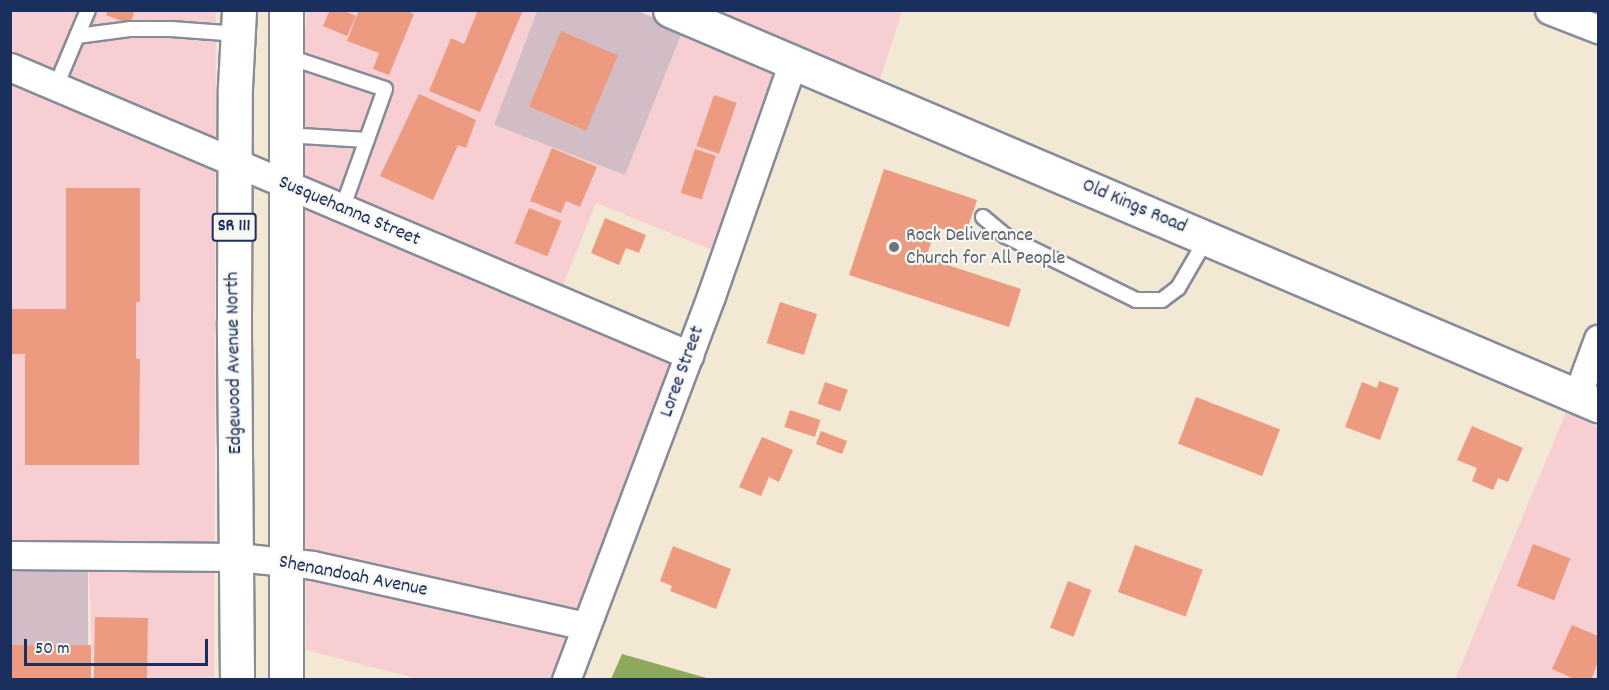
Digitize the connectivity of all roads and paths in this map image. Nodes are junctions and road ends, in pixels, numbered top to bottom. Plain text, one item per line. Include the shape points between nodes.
1 (88, 10) edge
2 (286, 10) edge
3 (669, 10) edge
4 (1549, 10) edge
5 (239, 22) edge
6 (1599, 29) edge
7 (77, 36) junction
8 (286, 56) junction
9 (793, 62) junction
10 (10, 67) edge
11 (56, 86) junction
12 (285, 135) junction
13 (367, 140) junction
14 (235, 164) junction
15 (286, 186) junction
16 (342, 209) junction
17 (983, 217) dead end
18 (1207, 238) junction
19 (1599, 339) edge
20 (689, 355) junction
21 (1588, 400) edge
22 (10, 555) edge
23 (237, 557) junction
24 (285, 563) junction
25 (585, 626) junction
26 (237, 680) edge
27 (286, 680) edge
28 (566, 680) edge

1 - 7 lane
2 - 8 main road, SR 111
3 - 9 main road, Old Kings Road
4 - 6 street
5 - 7 lane
5 - 14 main road, Edgewood Avenue North / SR 111
7 - 11 lane
8 - 12 main road, SR 111
8 - 13 lane via 385,89
9 - 18 main road, Old Kings Road
9 - 20 street, Loree Street
10 - 11 street, Susquehanna Street
11 - 14 street, Susquehanna Street
12 - 13 lane
12 - 15 main road, SR 111
13 - 16 lane
14 - 15 street, Susquehanna Street
14 - 23 main road, Edgewood Avenue North / SR 111
15 - 16 street, Susquehanna Street
15 - 24 main road, SR 111
16 - 20 street, Susquehanna Street
17 - 18 lane via 1006,236 1136,300 1162,300 1178,288
18 - 21 main road, Old Kings Road
19 - 21 street
20 - 25 street, Loree Street
22 - 23 street, Shenandoah Avenue
23 - 24 street, Shenandoah Avenue
23 - 26 main road, Edgewood Avenue North / SR 111
24 - 25 street, Shenandoah Avenue via 313,565
24 - 27 main road, SR 111
25 - 28 street, Loree Street

